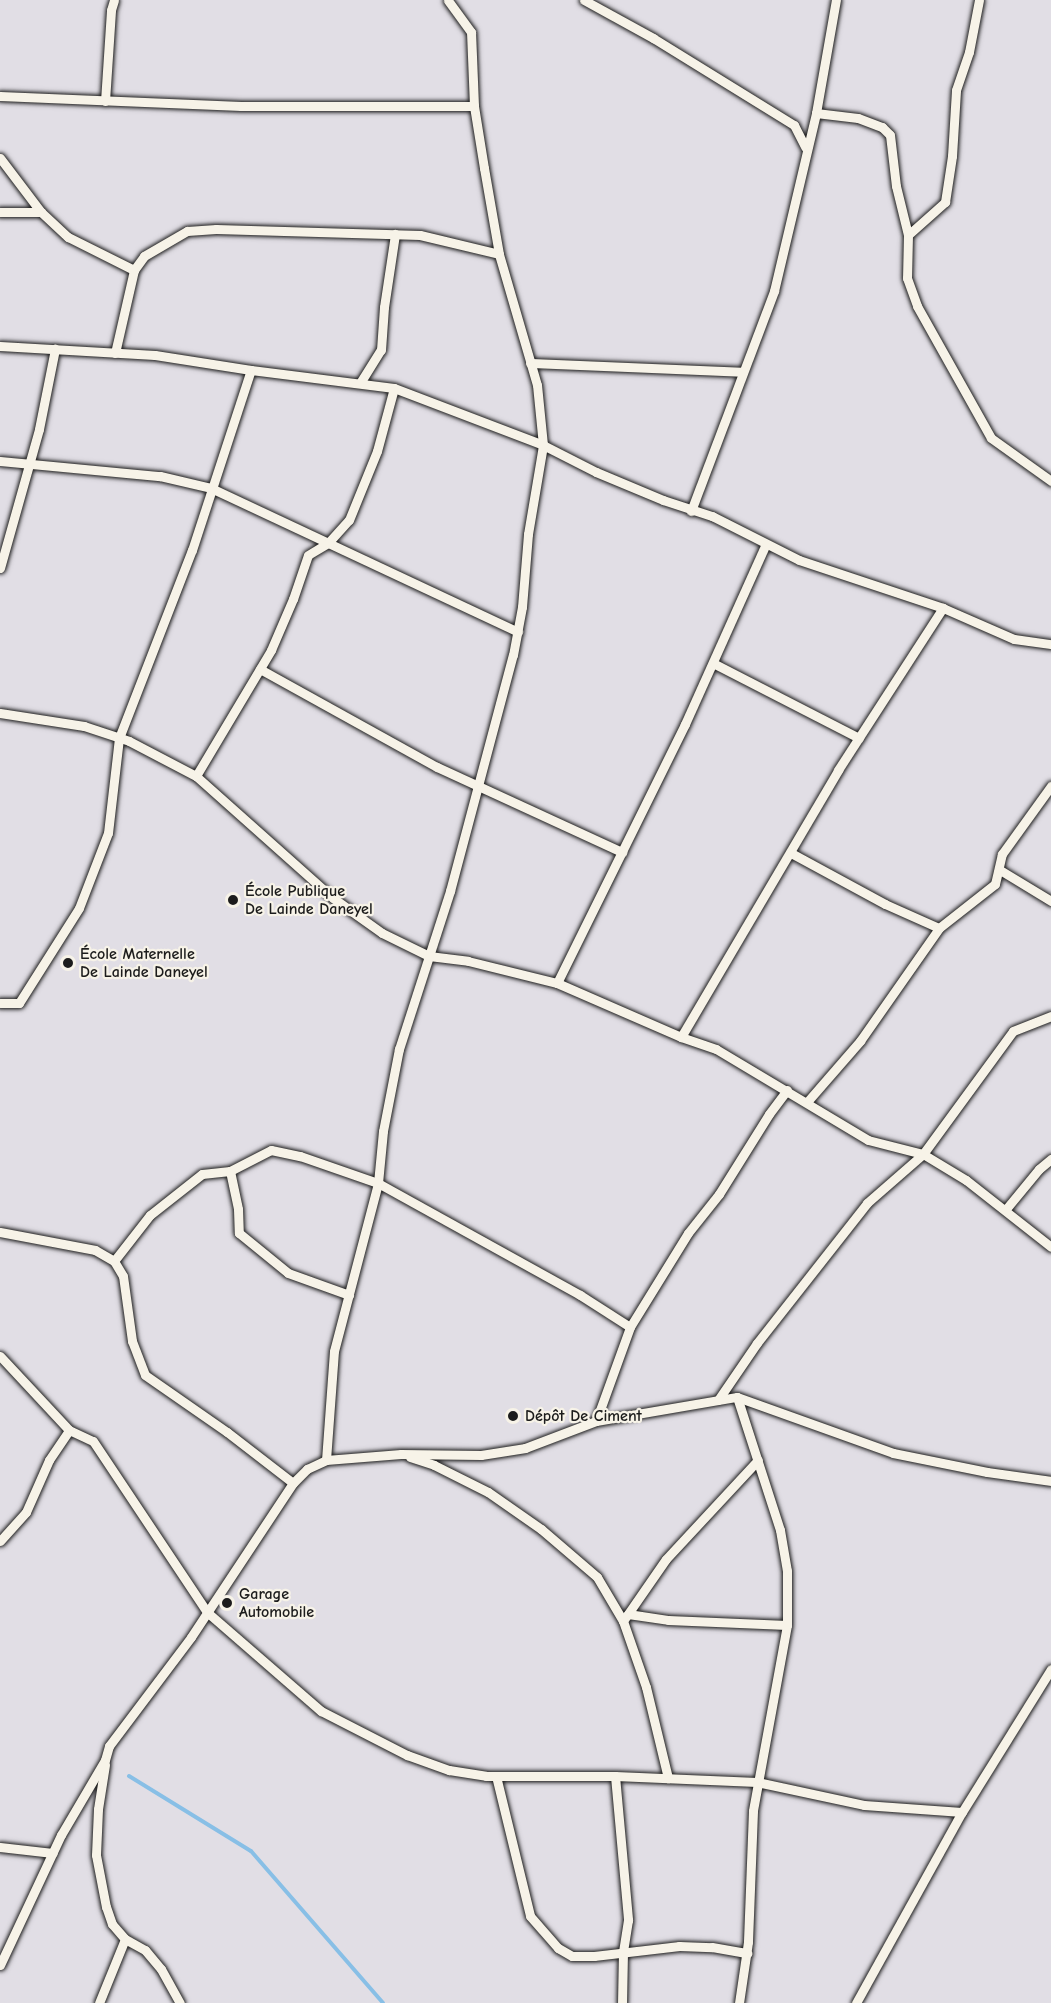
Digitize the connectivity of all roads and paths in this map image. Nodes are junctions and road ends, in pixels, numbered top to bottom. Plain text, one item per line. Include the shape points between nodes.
1 (114, 0) edge
2 (448, 0) edge
3 (584, 0) edge
4 (836, 0) edge
5 (979, 0) edge
6 (0, 96) edge
7 (105, 101) junction
8 (474, 106) junction
9 (816, 113) junction
10 (806, 147) junction
11 (0, 158) edge
12 (0, 212) edge
13 (41, 212) junction
14 (396, 234) junction
15 (908, 235) junction
16 (499, 254) junction
17 (134, 270) junction
18 (0, 346) edge
19 (55, 350) junction
20 (115, 353) junction
21 (530, 363) junction
22 (251, 370) junction
23 (743, 372) junction
24 (360, 383) junction
25 (394, 388) junction
26 (543, 445) junction
27 (0, 461) edge
28 (30, 463) junction
29 (1051, 482) edge
30 (211, 488) junction
31 (691, 511) junction
32 (327, 543) junction
33 (766, 544) junction
34 (0, 568) edge
35 (943, 608) junction
36 (518, 632) junction
37 (1051, 644) edge
38 (713, 663) junction
39 (260, 669) junction
40 (0, 713) edge
41 (119, 738) junction
42 (859, 738) junction
43 (196, 776) junction
44 (1051, 786) edge
45 (479, 787) junction
46 (622, 852) junction
47 (791, 853) junction
48 (1000, 870) junction
49 (1051, 901) edge
50 (939, 928) junction
51 (429, 956) junction
52 (558, 983) junction
53 (0, 1003) edge
54 (1051, 1016) edge
55 (681, 1037) junction
56 (787, 1090) junction
57 (807, 1102) junction
58 (923, 1154) junction
59 (1051, 1159) edge
60 (230, 1171) junction
61 (378, 1183) junction
62 (1006, 1209) junction
63 (0, 1232) edge
64 (1051, 1247) edge
65 (114, 1261) junction
66 (349, 1294) junction
67 (630, 1326) junction
68 (0, 1356) edge
69 (737, 1397) junction
70 (718, 1400) junction
71 (596, 1421) junction
72 (69, 1430) junction
73 (401, 1454) junction
74 (326, 1460) junction
75 (758, 1460) junction
76 (1051, 1481) edge
77 (293, 1483) junction
78 (0, 1541) edge
79 (207, 1612) junction
80 (626, 1617) junction
81 (787, 1625) junction
82 (1051, 1669) edge
83 (105, 1760) junction
84 (496, 1776) junction
85 (615, 1776) junction
86 (668, 1778) junction
87 (757, 1782) junction
88 (962, 1812) junction
89 (0, 1848) edge
90 (53, 1852) junction
91 (125, 1939) junction
92 (623, 1952) junction
93 (747, 1953) junction
94 (0, 1965) edge
95 (99, 2003) edge
96 (180, 2003) edge
97 (622, 2003) edge
98 (739, 2003) edge
99 (856, 2003) edge

1 - 7 street
2 - 8 street via 471,32
3 - 10 street via 794,125
4 - 9 street
5 - 15 street via 969,52 956,90 945,202
6 - 7 street
7 - 8 street via 288,107
8 - 16 street
9 - 10 street
9 - 15 street via 858,118 882,127 890,135 896,186
10 - 23 street via 774,291
11 - 13 street
12 - 13 street
13 - 17 street via 68,237
14 - 16 street via 420,235
14 - 17 street via 187,231 144,256
14 - 24 street via 381,350
15 - 29 street via 907,278 917,306 992,438
16 - 21 street
17 - 20 street
18 - 19 street
19 - 20 street
19 - 28 street
20 - 22 street
21 - 23 street
21 - 26 street via 537,385
22 - 24 street
22 - 30 street
23 - 31 street
24 - 25 street
25 - 26 street
25 - 32 street via 376,451 349,520
26 - 31 street via 596,472
26 - 36 street via 528,534
27 - 28 street
28 - 30 street via 160,476
28 - 34 street
30 - 32 street
30 - 41 street via 176,594
31 - 33 street via 712,516
32 - 36 street
32 - 39 street via 308,555 293,599
33 - 35 street via 799,560
33 - 38 street
35 - 37 street via 1014,639
35 - 42 street
36 - 45 street
38 - 42 street
38 - 46 street
39 - 43 street
39 - 45 street
40 - 41 street via 84,726
41 - 43 street
41 - 53 street via 108,833 79,908 19,1003
42 - 47 street
43 - 51 street via 333,898 382,933
44 - 48 street via 1002,854
45 - 46 street
45 - 51 street
46 - 52 street
47 - 50 street via 885,904
47 - 55 street via 742,929
48 - 49 street
48 - 50 street via 995,884
50 - 57 street via 860,1041
51 - 52 street
51 - 61 street via 399,1049 383,1131
52 - 55 street
54 - 58 street via 1013,1030
55 - 56 street via 716,1049
56 - 57 street
56 - 67 street via 719,1194 688,1233
57 - 58 street via 868,1140
58 - 62 street
58 - 70 street via 867,1203 757,1343
59 - 62 street
60 - 61 street via 271,1149
60 - 65 street via 202,1174 150,1215
60 - 66 street via 239,1233 288,1273
61 - 66 street
61 - 67 street
62 - 64 street
63 - 65 street via 95,1250
65 - 77 street via 123,1276 132,1341 145,1375
66 - 74 street via 334,1351
67 - 71 street
68 - 72 street
69 - 70 street
69 - 75 street
69 - 76 street via 893,1453
70 - 71 street
71 - 73 street via 525,1448 481,1455
72 - 78 street via 26,1512
72 - 79 street via 80,1433 97,1447
73 - 74 street
73 - 80 street via 434,1465 488,1492 541,1529 597,1577
74 - 77 street via 307,1469
75 - 80 street via 666,1559
75 - 81 street via 788,1571
77 - 79 street
79 - 83 street via 109,1746
79 - 84 street via 321,1711 407,1755 449,1770
80 - 81 street
80 - 86 street
81 - 87 street
82 - 88 street
83 - 90 street
83 - 91 street via 96,1855 106,1907 112,1924
84 - 85 street
84 - 92 street via 530,1916 558,1948 572,1956
85 - 86 street
85 - 92 street via 628,1920
86 - 87 street
87 - 88 street via 864,1805
87 - 93 street
88 - 99 street
89 - 90 street
90 - 94 street
91 - 95 street
91 - 96 street via 145,1950
92 - 93 street via 679,1946
92 - 97 street
93 - 98 street

